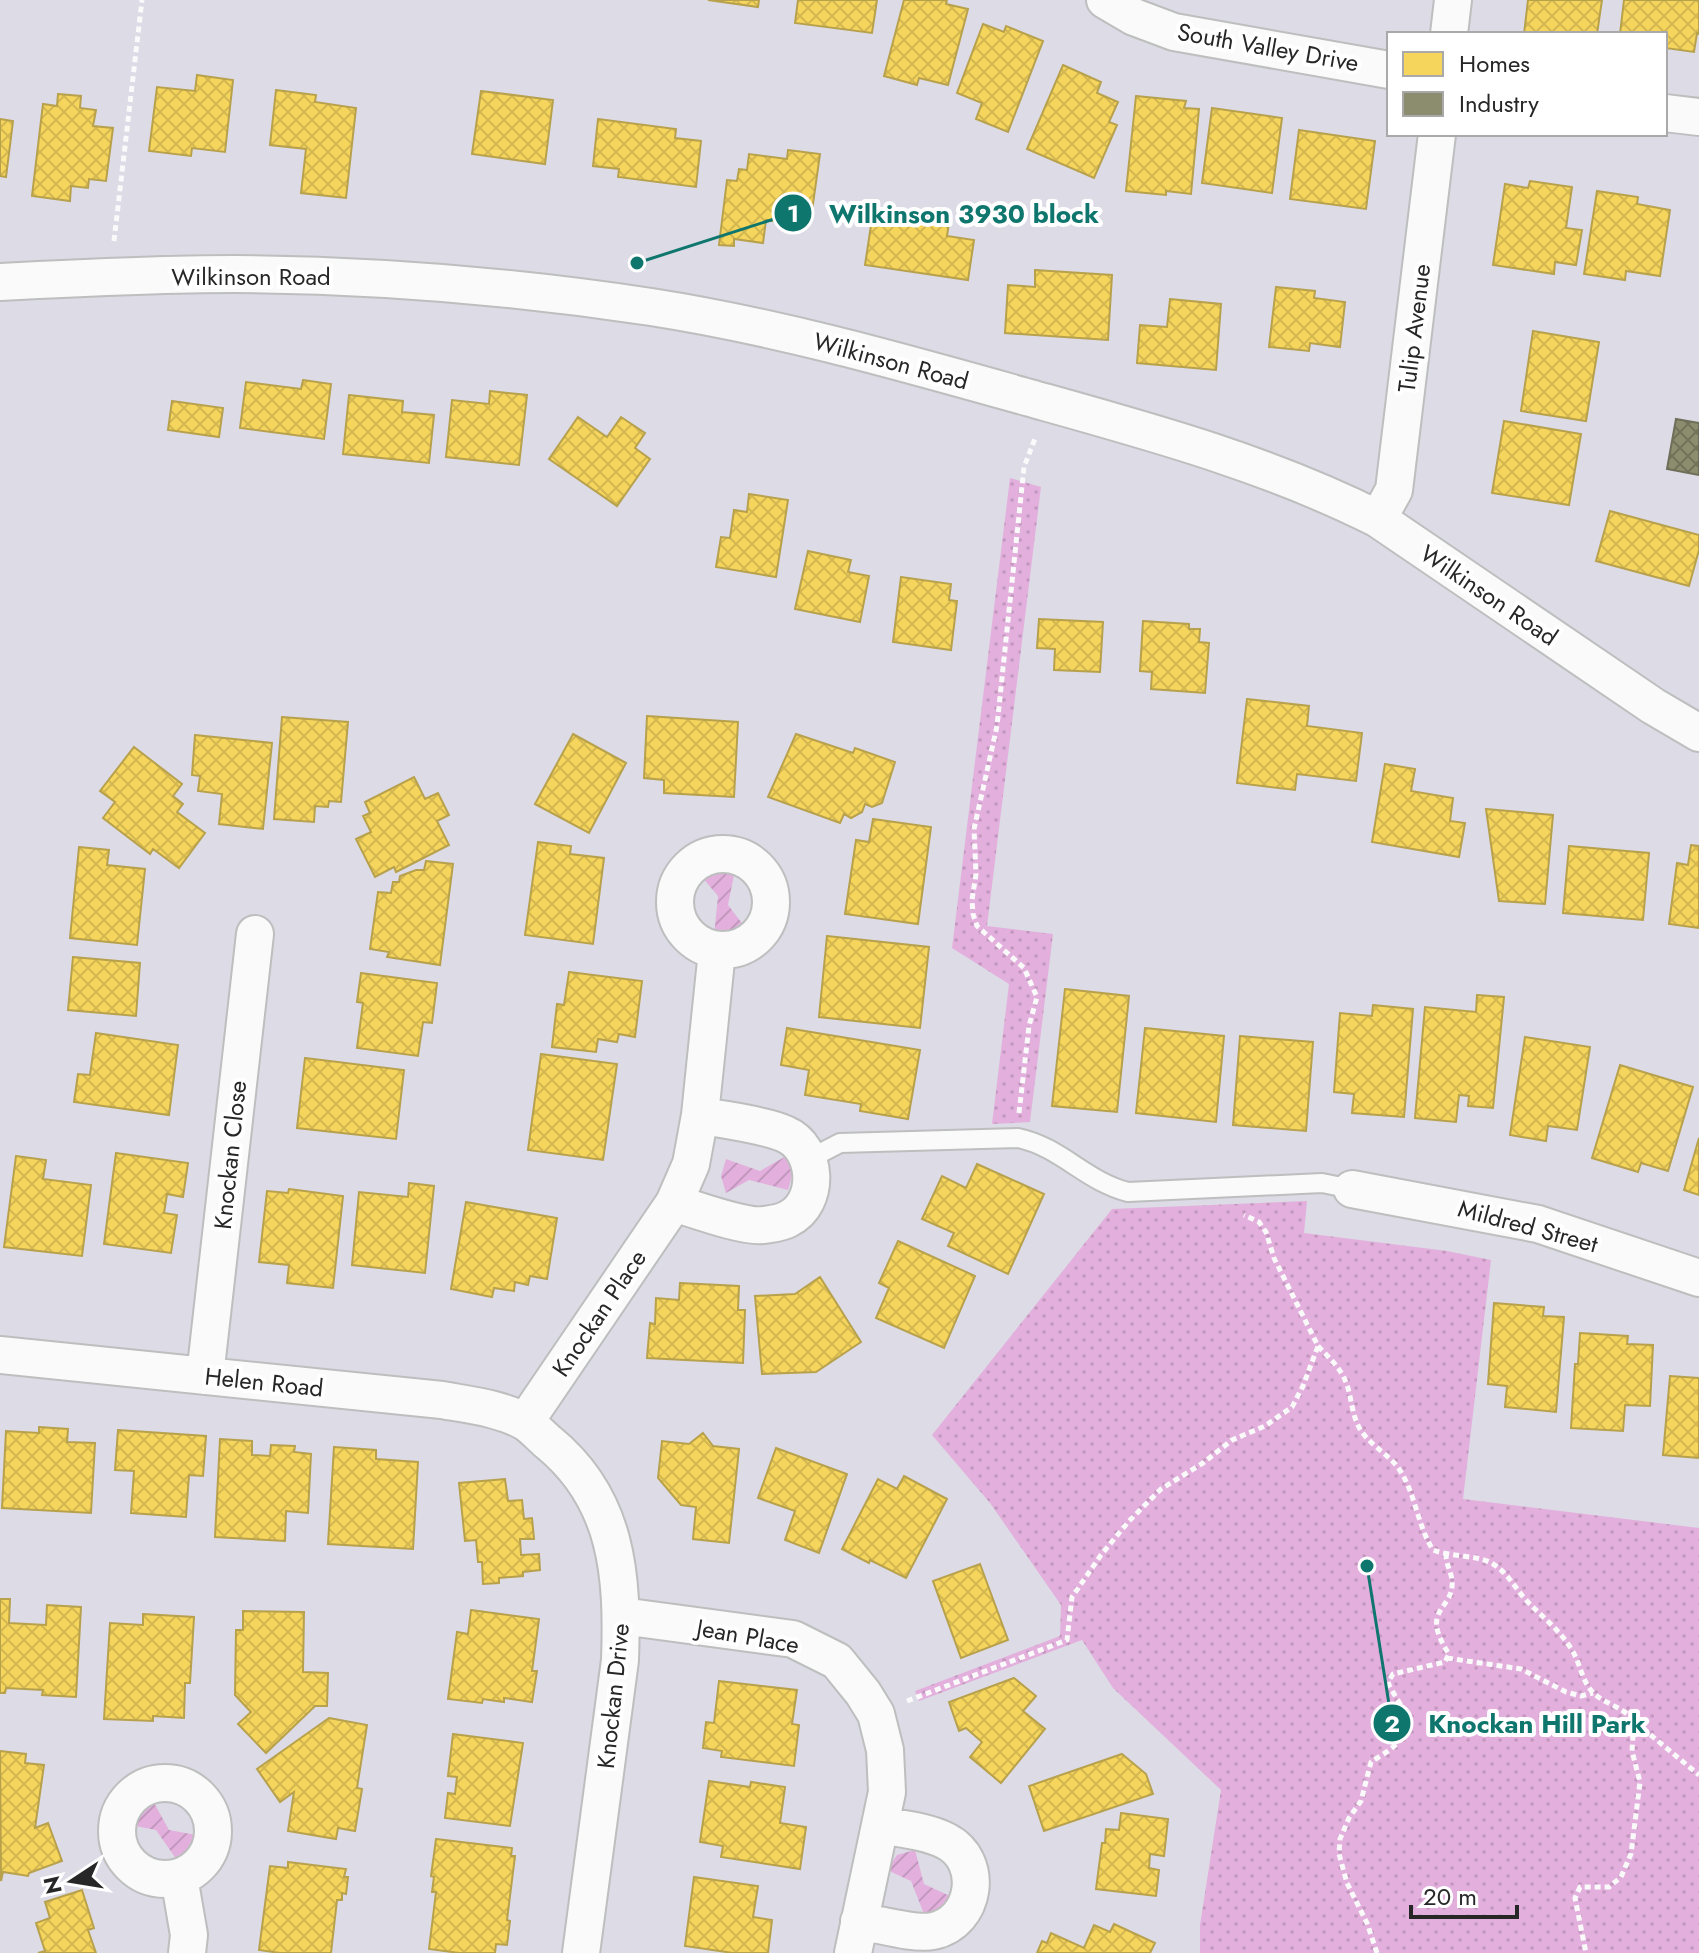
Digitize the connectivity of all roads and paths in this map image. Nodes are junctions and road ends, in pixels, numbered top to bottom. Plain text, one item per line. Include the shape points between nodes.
1 (142, 0) edge
2 (1105, 0) edge
3 (1453, 0) edge
4 (1449, 32) edge
5 (1387, 70) edge
6 (1667, 113) edge
7 (1699, 117) edge
8 (1437, 136) edge
9 (111, 277) junction
10 (0, 282) edge
11 (1038, 431) dead end
12 (1378, 519) junction
13 (1699, 733) edge
14 (255, 934) dead end
15 (717, 951) dead end
16 (1019, 1095) dead end
17 (700, 1115) junction
18 (809, 1159) junction
19 (1224, 1188) junction
20 (1352, 1189) joint
21 (674, 1203) junction
22 (1699, 1278) edge
23 (1318, 1346) junction
24 (0, 1355) edge
25 (205, 1376) junction
26 (525, 1422) junction
27 (1446, 1555) junction
28 (622, 1616) junction
29 (1447, 1658) junction
30 (1593, 1693) junction
31 (876, 1714) junction
32 (1634, 1721) junction
33 (1699, 1775) edge
34 (880, 1825) junction
35 (179, 1877) dead end
36 (856, 1937) edge
37 (187, 1953) edge
38 (581, 1953) edge
39 (1377, 1953) edge
40 (1586, 1953) edge

1 - 9 path
2 - 5 street, South Valley Drive via 1174,32
3 - 4 street
6 - 7 street
8 - 12 street, Tulip Avenue via 1394,490
9 - 10 street, Wilkinson Road
9 - 12 street, Wilkinson Road via 247,274 423,282 653,307 879,355 1243,461
11 - 16 path via 1024,467 997,726 975,820 972,900 977,926 1024,968 1037,997
12 - 13 street, Wilkinson Road
14 - 25 street, Knockan Close
15 - 17 street, Knockan Place
17 - 18 street via 785,1134
17 - 21 street, Knockan Place via 691,1164
18 - 19 lane via 840,1143 1018,1138 1040,1143 1106,1187 1128,1192
18 - 21 street via 812,1181 807,1199 789,1219 760,1226
19 - 20 lane via 1322,1183
19 - 23 path via 1227,1203 1266,1232
20 - 22 street, Mildred Street via 1538,1224
21 - 26 street, Knockan Place
23 - 27 path via 1346,1381 1357,1425 1398,1468 1410,1489 1433,1550
23 - 31 path via 1292,1407 1161,1489 1129,1521 1072,1597 1067,1640
24 - 25 street, Helen Road
25 - 26 street, Helen Road via 442,1400
26 - 28 street, Knockan Drive via 590,1486 608,1524
27 - 29 path via 1450,1593 1435,1625
27 - 30 path via 1491,1562 1507,1576 1559,1630
28 - 31 street, Jean Place via 793,1639 837,1661
28 - 38 street, Knockan Drive
29 - 30 path via 1521,1669 1566,1692
29 - 39 path via 1435,1666 1393,1674 1388,1682 1407,1729 1399,1742 1371,1762 1361,1801 1340,1839 1347,1883
30 - 32 path via 1625,1710
31 - 34 street, Jean Place via 887,1792
32 - 33 path
32 - 40 path via 1632,1751 1640,1782 1631,1854 1621,1877 1609,1887 1580,1887 1575,1898
34 - 36 street, Jean Place
34 - 36 street, Jean Place via 948,1841 972,1875 971,1893 949,1925 931,1932
35 - 37 street

